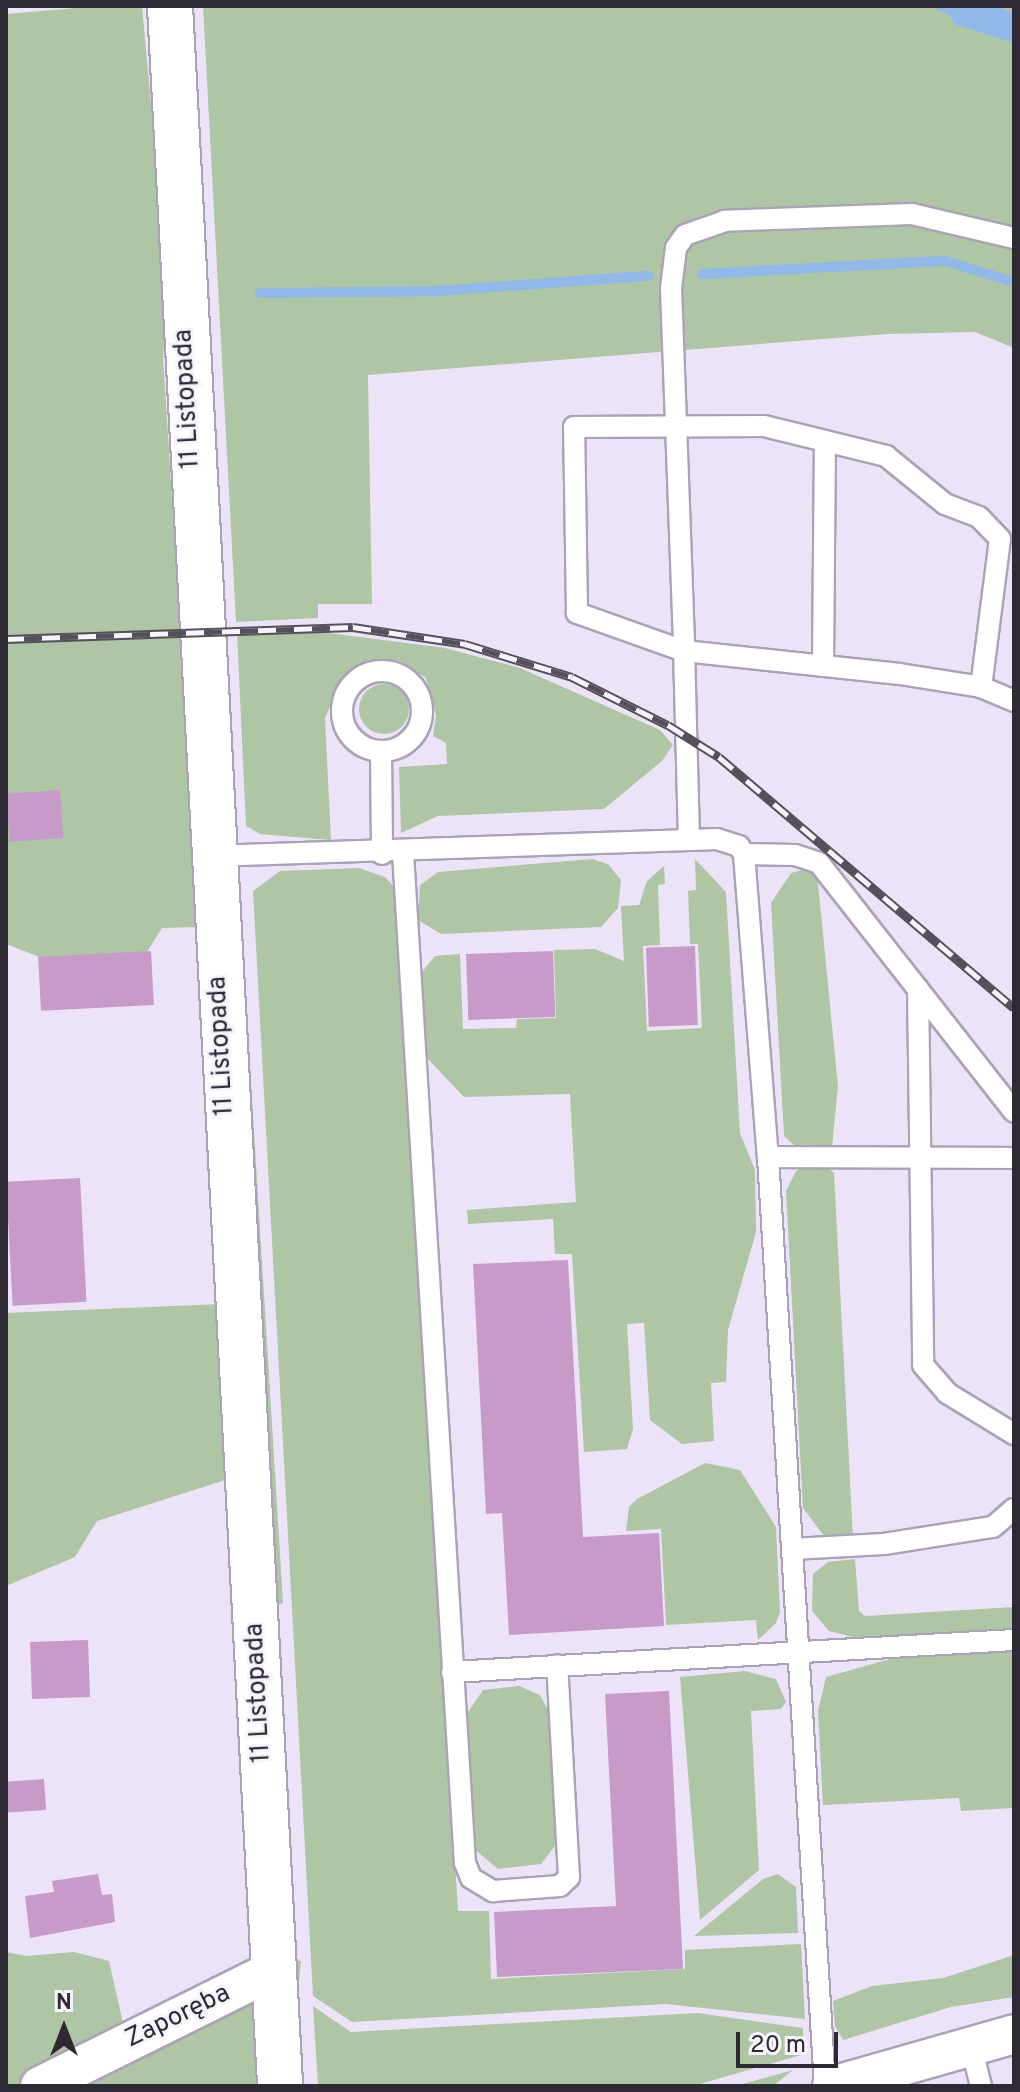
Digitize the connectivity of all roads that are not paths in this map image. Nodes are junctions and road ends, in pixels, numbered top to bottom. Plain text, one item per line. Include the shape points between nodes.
1 (170, 6) edge
2 (1014, 238) edge
3 (676, 426) junction
4 (825, 441) junction
5 (684, 651) junction
6 (823, 666) junction
7 (981, 687) junction
8 (1014, 701) edge
9 (381, 751) junction
10 (689, 840) junction
11 (403, 853) junction
12 (382, 854) junction
13 (744, 854) junction
14 (211, 856) junction
15 (918, 989) junction
16 (1014, 1112) edge
17 (768, 1157) junction
18 (918, 1157) junction
19 (1014, 1158) edge
20 (1014, 1434) edge
21 (1014, 1509) edge
22 (792, 1549) junction
23 (1014, 1640) edge
24 (797, 1652) junction
25 (557, 1665) junction
26 (452, 1672) junction
27 (274, 1970) junction
28 (1014, 2034) edge
29 (971, 2046) junction
30 (40, 2086) edge
31 (280, 2086) edge
32 (825, 2086) edge
33 (832, 2086) edge
34 (981, 2086) edge

1 - 14 street, 11 Listopada
2 - 3 lane via 912,214 725,221 685,235 672,264
3 - 4 lane via 764,426
3 - 5 lane
3 - 5 lane via 574,427 577,613
4 - 6 lane
4 - 7 lane via 886,456 945,504 979,517 1000,539
5 - 6 lane
5 - 10 lane
6 - 7 lane
7 - 8 lane
9 - 9 lane via 358,743 342,712 348,689 379,671 411,683 423,716 413,738
9 - 12 lane
10 - 11 lane
10 - 13 lane via 730,841
11 - 12 lane
11 - 26 lane
12 - 14 lane
13 - 15 lane via 795,855 819,863
13 - 17 lane
14 - 27 street, 11 Listopada
15 - 16 lane
15 - 18 lane
17 - 18 lane
17 - 22 lane
18 - 19 lane
18 - 20 lane via 923,1365 947,1393
21 - 22 lane via 993,1527 884,1544
22 - 24 lane
23 - 24 lane
24 - 25 lane
24 - 32 lane
25 - 26 lane
25 - 26 lane via 572,1866 560,1886 493,1891 471,1878 465,1863
27 - 30 street, Zaporęba
27 - 31 street, 11 Listopada
28 - 29 street
29 - 33 street
29 - 34 lane

